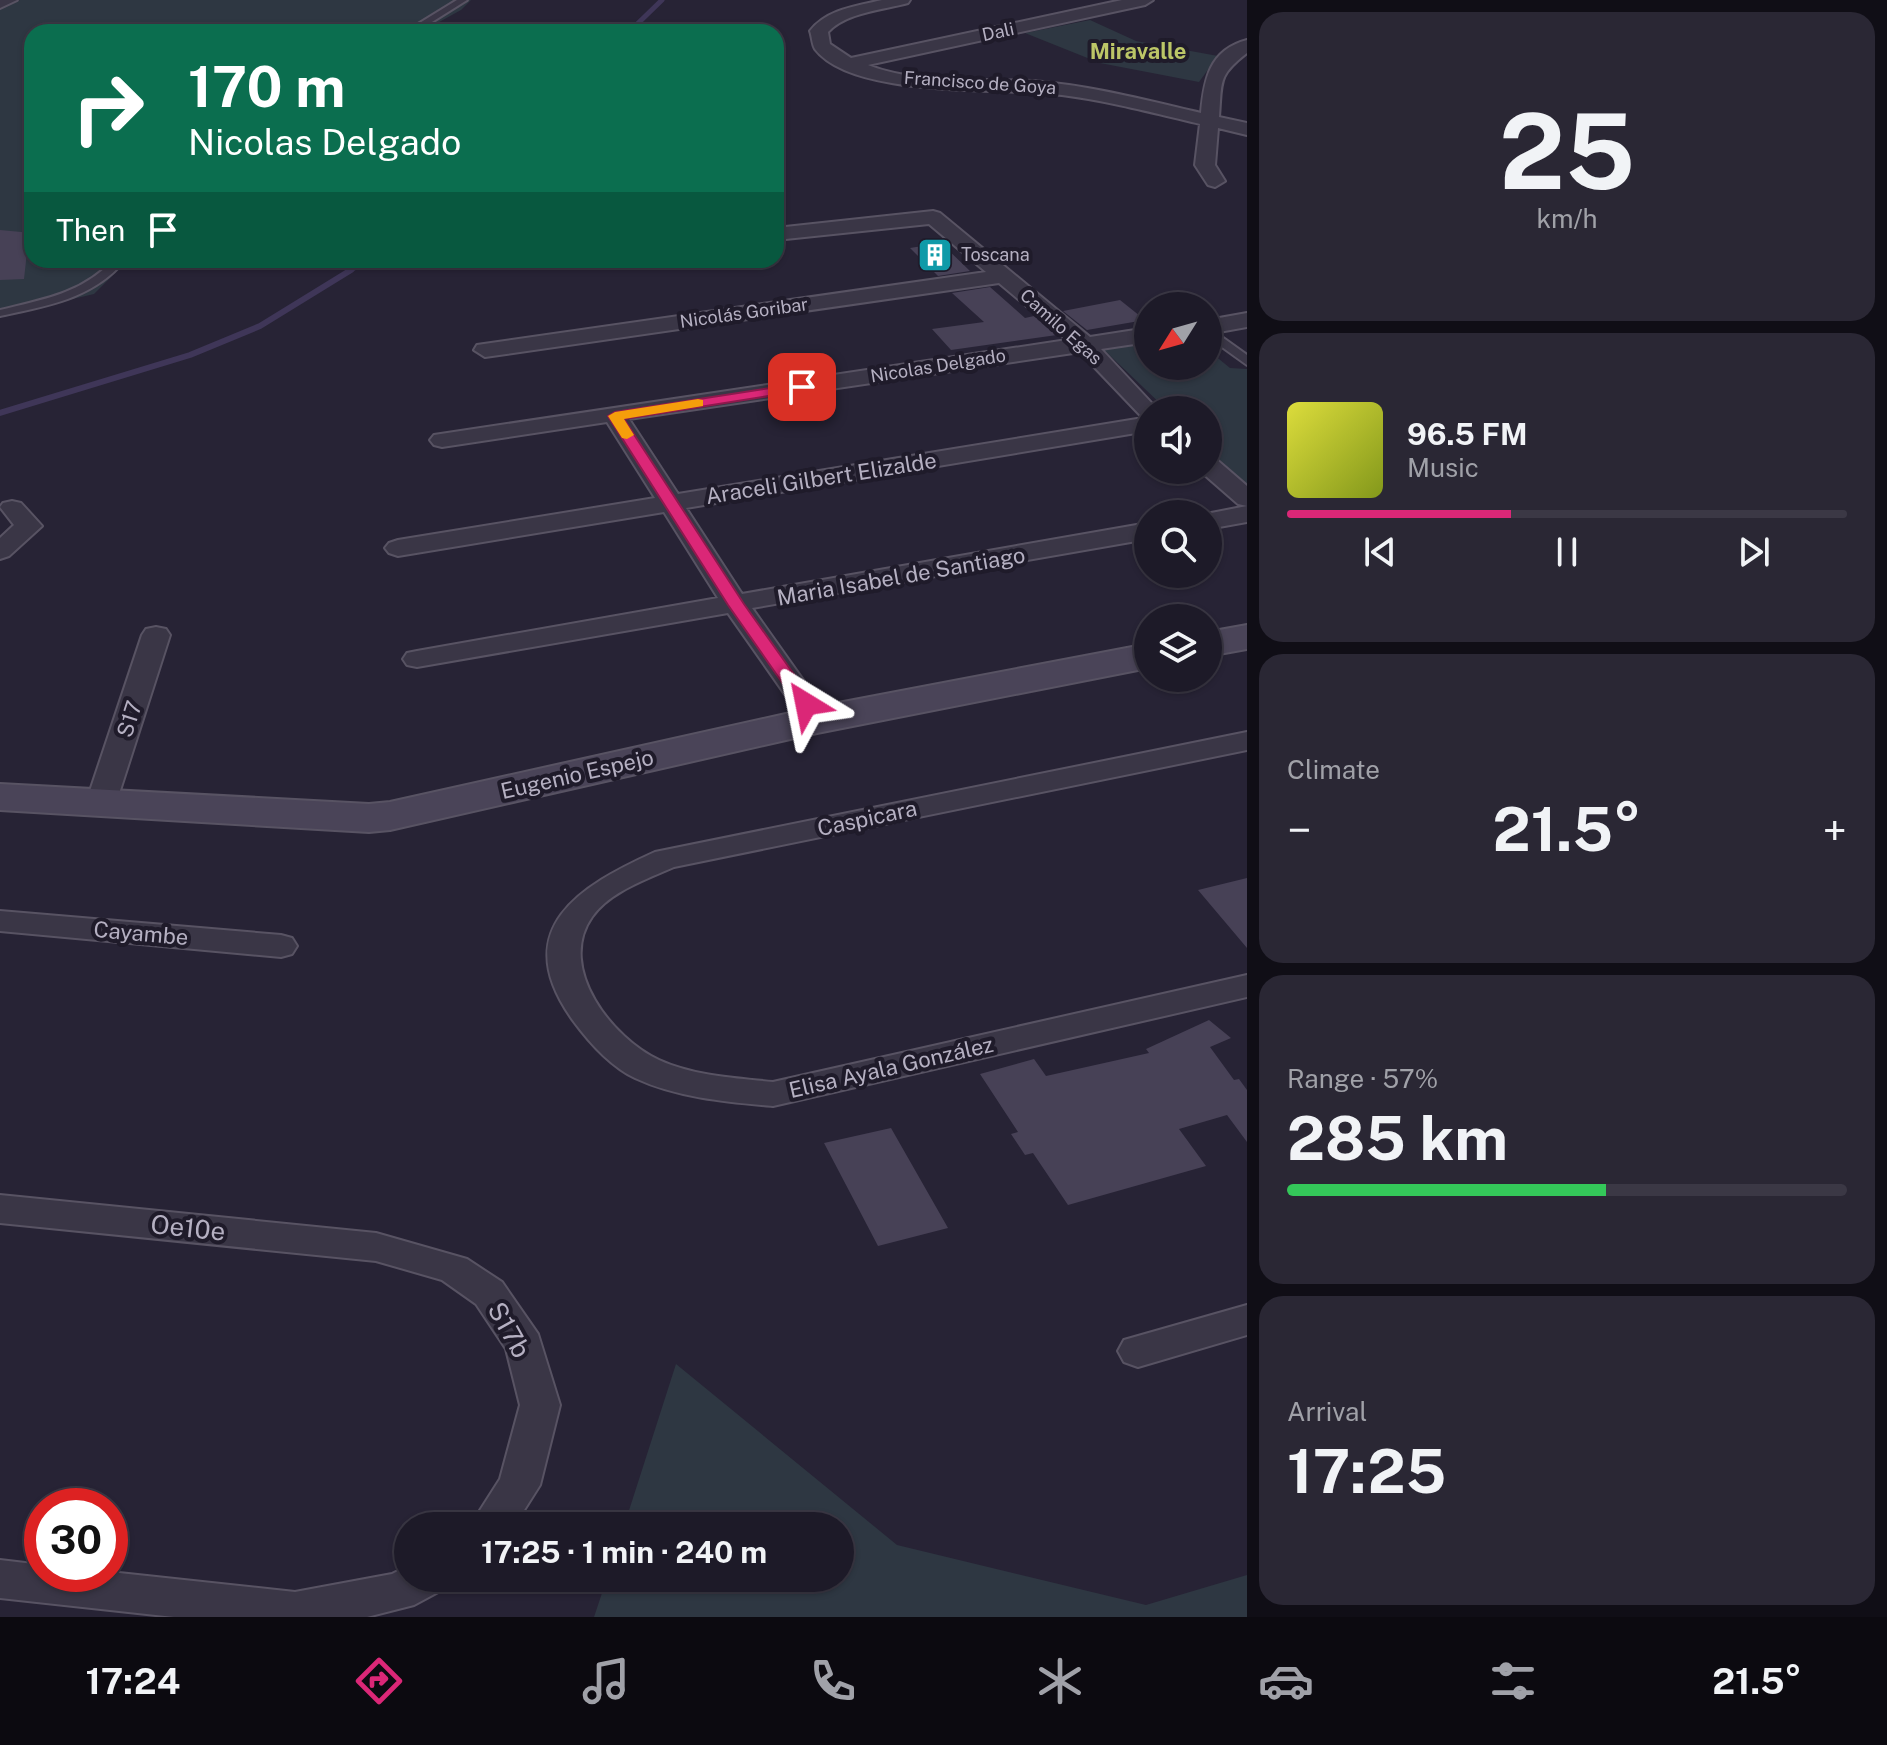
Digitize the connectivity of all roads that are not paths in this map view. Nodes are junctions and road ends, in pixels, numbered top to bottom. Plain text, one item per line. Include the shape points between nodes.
1 (9, 0) edge
2 (463, 0) edge
3 (902, 0) edge
4 (1145, 0) edge
5 (0, 3) edge
6 (423, 24) edge
7 (1247, 45) edge
8 (852, 64) junction
9 (1209, 122) junction
10 (1247, 129) edge
11 (1215, 181) dead end
12 (784, 233) edge
13 (113, 268) edge
14 (1003, 276) junction
15 (0, 313) edge
16 (1247, 320) edge
17 (1222, 326) edge
18 (1134, 337) edge
19 (1222, 340) edge
20 (1084, 343) junction
21 (485, 350) dead end
22 (1247, 361) edge
23 (1134, 397) edge
24 (615, 416) junction
25 (1134, 426) edge
26 (442, 440) dead end
27 (1222, 477) edge
28 (1247, 499) edge
29 (672, 503) junction
30 (12, 508) dead end
31 (1247, 514) edge
32 (1222, 518) edge
33 (1134, 534) edge
34 (398, 548) dead end
35 (0, 551) edge
36 (736, 605) junction
37 (156, 635) dead end
38 (1247, 637) edge
39 (1222, 641) edge
40 (417, 659) dead end
41 (1134, 659) edge
42 (806, 704) dead end
43 (1247, 741) edge
44 (0, 797) edge
45 (101, 803) junction
46 (0, 921) edge
47 (281, 946) dead end
48 (1247, 986) edge
49 (568, 988) joint
50 (0, 1209) edge
51 (376, 1247) joint
52 (1247, 1320) edge
53 (1138, 1351) dead end
54 (501, 1512) edge
55 (0, 1579) edge
56 (399, 1592) edge

1 - 5 street
2 - 6 lane
3 - 8 street, Francisco de Goya via 842,15 819,31 822,46
4 - 8 street, Dali
7 - 9 street via 1219,66 1209,96
8 - 9 street, Francisco de Goya via 916,81 1074,91
9 - 10 street, Francisco de Goya
9 - 11 street via 1205,165
12 - 14 street, Camilo Egas via 933,217
13 - 15 lane via 88,289
14 - 20 street, Camilo Egas
14 - 21 street, Nicolás Goribar
16 - 17 street
18 - 20 street, Nicolas Delgado
19 - 22 lane
20 - 23 street, Camilo Egas
20 - 24 street, Nicolas Delgado
24 - 26 street, Nicolas Delgado
24 - 29 street
25 - 29 street, Araceli Gilbert Elizalde
27 - 28 street
29 - 34 street, Araceli Gilbert Elizalde
29 - 36 street
30 - 35 street via 29,526
31 - 32 street
33 - 36 street, Maria Isabel de Santiago
36 - 40 street, Maria Isabel de Santiago
36 - 42 street
37 - 45 street, S17
38 - 39 street
41 - 45 street, Eugenio Espejo via 817,720 390,816
43 - 49 street, Caspicara via 666,859 614,883 578,914 563,947
44 - 45 street, Eugenio Espejo
46 - 47 street, Cayambe
48 - 49 street, Elisa Ayala González via 773,1094 714,1089 645,1069 600,1034
50 - 51 street, Oe10e
51 - 54 street, S17b via 454,1269 489,1293 524,1345 540,1405 519,1485
52 - 53 street
55 - 56 street via 295,1611

